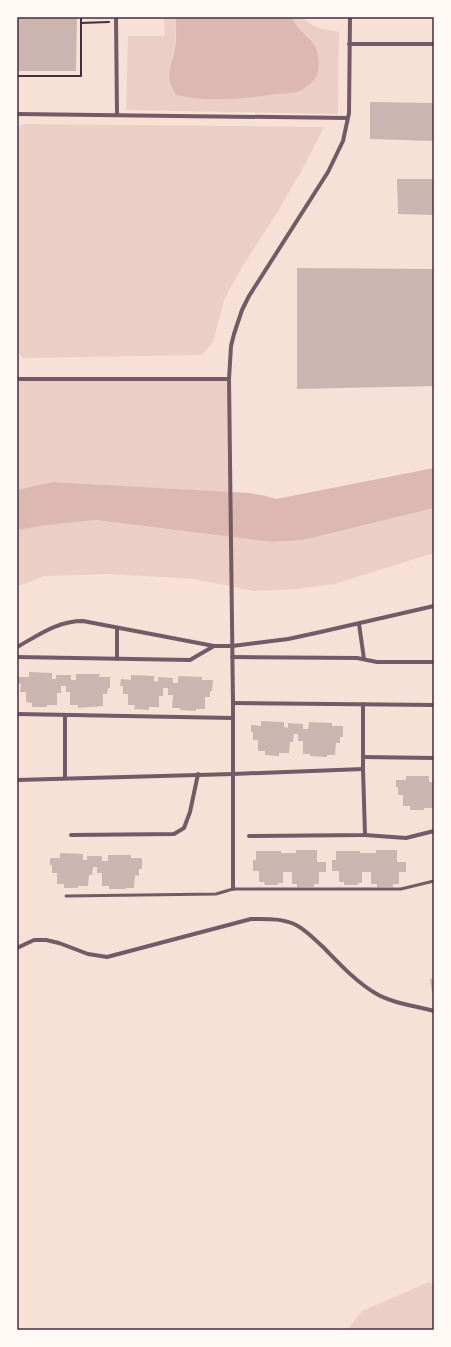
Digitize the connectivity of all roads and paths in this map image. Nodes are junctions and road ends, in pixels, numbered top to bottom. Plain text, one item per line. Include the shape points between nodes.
1 (81, 17) edge
2 (350, 17) edge
3 (116, 19) edge
4 (81, 23) junction
5 (349, 44) junction
6 (434, 44) edge
7 (17, 76) edge
8 (17, 114) edge
9 (117, 115) junction
10 (348, 118) junction
11 (17, 379) edge
12 (229, 379) junction
13 (434, 606) edge
14 (359, 624) junction
15 (117, 628) junction
16 (214, 646) junction
17 (232, 646) junction
18 (17, 647) edge
19 (17, 657) edge
20 (232, 657) junction
21 (117, 659) junction
22 (364, 659) junction
23 (434, 662) edge
24 (234, 703) junction
25 (363, 704) junction
26 (434, 705) edge
27 (17, 714) edge
28 (65, 715) junction
29 (234, 718) junction
30 (363, 757) junction
31 (434, 758) edge
32 (363, 769) junction
33 (198, 774) junction
34 (233, 774) junction
35 (65, 778) junction
36 (17, 780) edge
37 (434, 831) edge
38 (71, 835) dead end
39 (365, 835) junction
40 (249, 836) dead end
41 (434, 881) edge
42 (234, 889) junction
43 (66, 896) dead end
44 (17, 948) edge
45 (434, 1011) edge

1 - 4 path
2 - 5 street
3 - 4 path
3 - 9 street
4 - 7 path via 81,76
5 - 6 street
5 - 10 street
8 - 9 street
9 - 10 street
10 - 12 street via 343,141 328,172 242,310 231,346
11 - 12 street
12 - 17 street
13 - 14 street
14 - 17 street via 288,639
14 - 22 street
15 - 16 street
15 - 18 street via 83,621 69,622
15 - 21 street
16 - 17 street
16 - 21 street via 190,660
17 - 20 street
19 - 21 street
20 - 22 street
20 - 24 street
22 - 23 street via 377,662
24 - 25 street
24 - 29 street
25 - 26 street
25 - 30 street
27 - 28 street
28 - 29 street
28 - 35 street
29 - 34 street
30 - 31 street
30 - 32 street
32 - 34 street
32 - 39 street
33 - 34 street
33 - 35 street
33 - 38 street via 188,818 184,828 174,834
34 - 42 street
35 - 36 street
37 - 39 street via 406,838
39 - 40 street
41 - 42 lane via 401,889
42 - 43 lane via 216,894
44 - 45 street via 34,940 46,940 88,954 107,957 251,919 268,918 296,925 308,932 358,982 376,994

